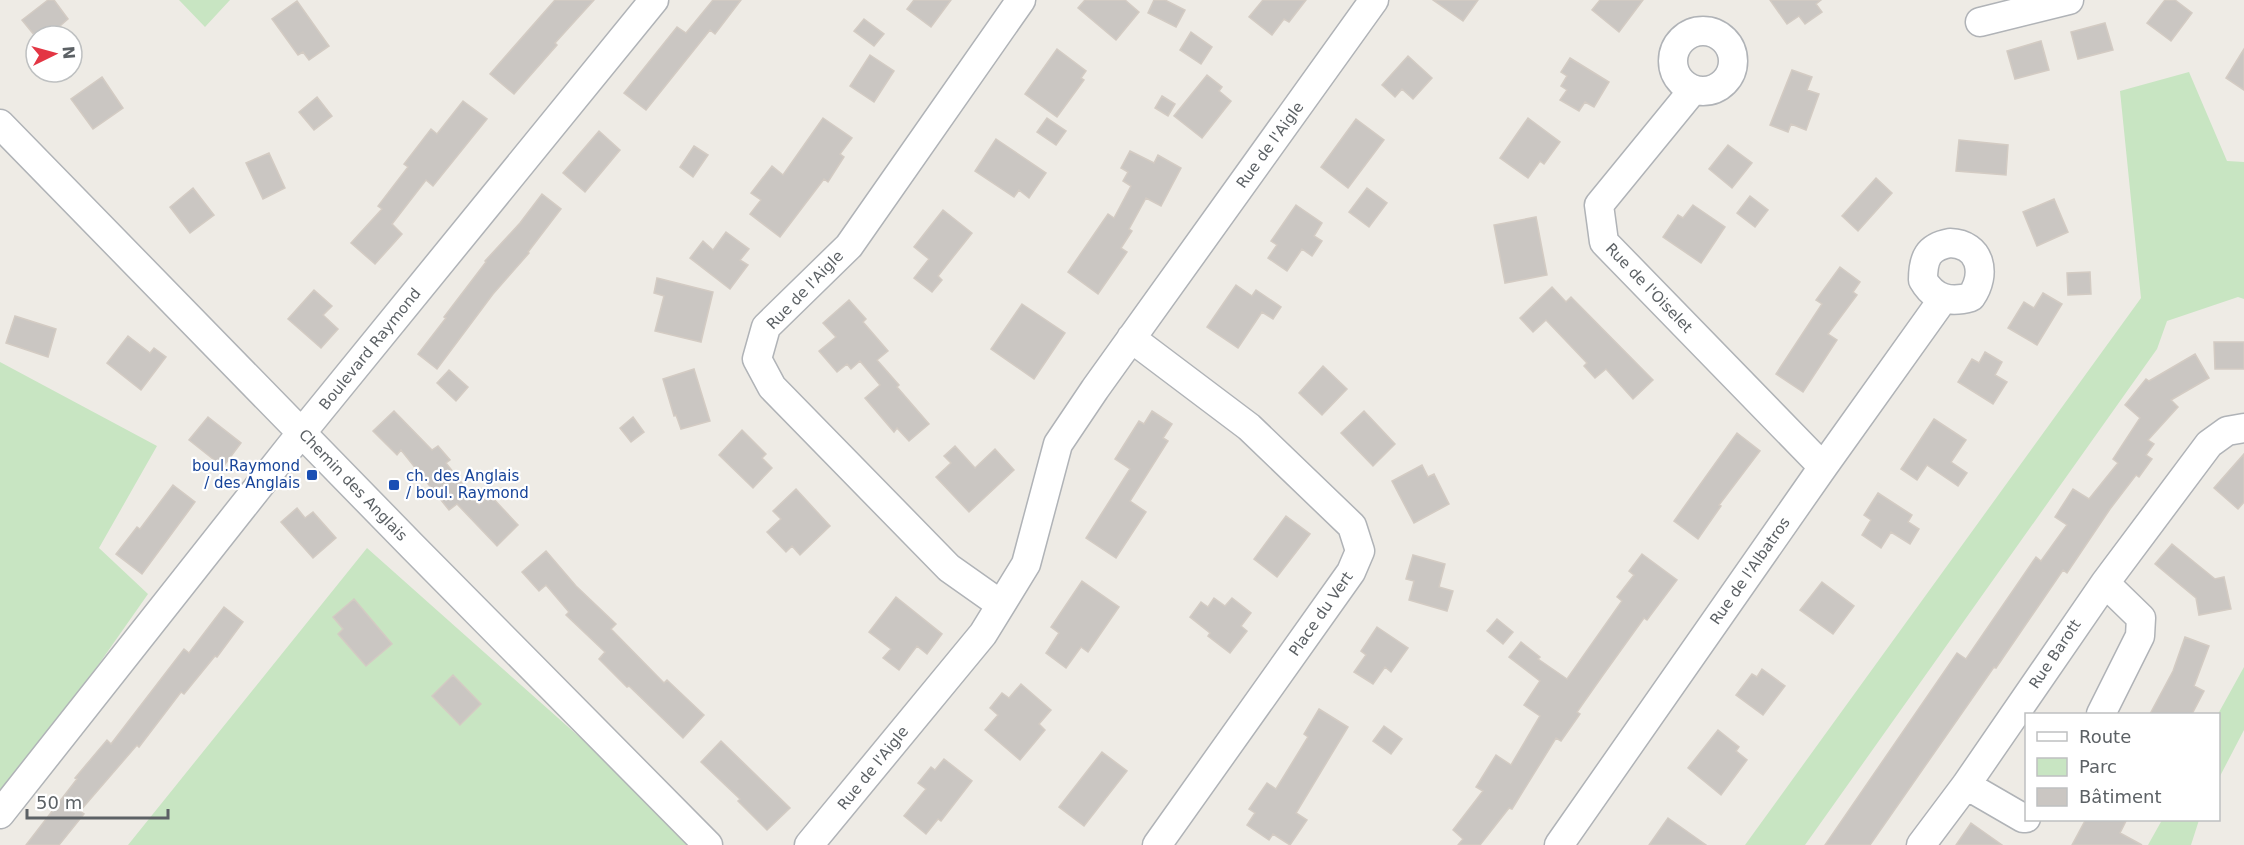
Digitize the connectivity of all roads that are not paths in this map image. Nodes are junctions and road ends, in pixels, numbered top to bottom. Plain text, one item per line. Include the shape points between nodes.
1 (654, 0) edge
2 (1021, 0) edge
3 (1374, 0) edge
4 (2069, 0) edge
5 (1980, 22) dead end
6 (1693, 90) dead end
7 (0, 124) edge
8 (1943, 299) dead end
9 (1131, 338) junction
10 (2244, 428) edge
11 (302, 432) junction
12 (1823, 467) junction
13 (2104, 583) junction
14 (1000, 604) junction
15 (2102, 713) edge
16 (1966, 785) junction
17 (0, 814) edge
18 (2025, 818) edge
19 (708, 845) edge
20 (809, 845) edge
21 (1158, 845) edge
22 (1559, 845) edge
23 (1921, 845) edge

1 - 11 street, Boulevard Raymond
2 - 14 street, Rue de l'Aigle via 849,246 766,327 757,359 772,387 949,568
3 - 9 street, Rue de l'Aigle
4 - 5 street
6 - 12 street, Rue de l'Oiselet via 1599,205 1604,242
7 - 11 street, Chemin des Anglais
8 - 12 street, Rue de l'Albatros
9 - 14 street, Rue de l'Aigle via 1059,444 1026,564
9 - 21 street, Place du Vert via 1249,427 1352,526 1360,551 1351,572
10 - 13 street, Rue Barott via 2227,431 2209,444
11 - 17 street, Boulevard Raymond
11 - 19 street, Chemin des Anglais
12 - 22 street, Rue de l'Albatros
13 - 15 street via 2141,618 2140,636
13 - 16 street, Rue Barott
14 - 20 street, Rue de l'Aigle via 983,634
16 - 18 street
16 - 23 street, Rue Barott

